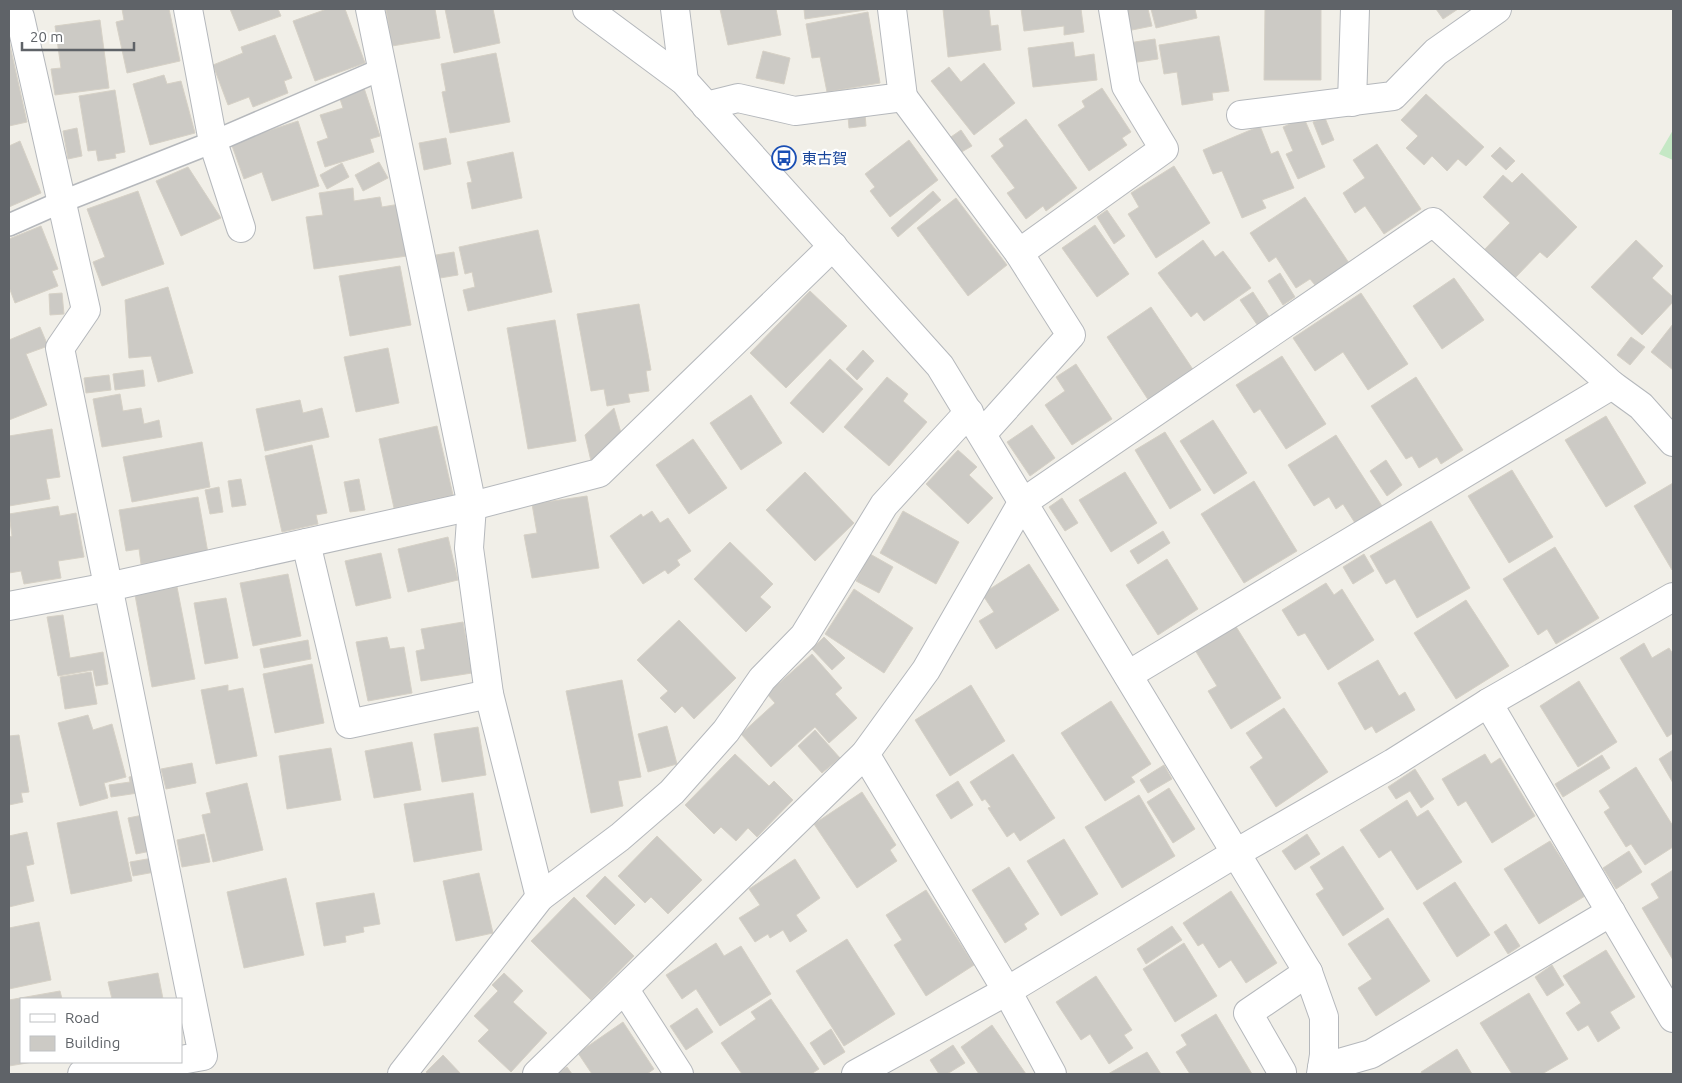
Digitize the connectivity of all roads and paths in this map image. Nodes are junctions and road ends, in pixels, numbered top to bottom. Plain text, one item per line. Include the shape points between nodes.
1 (188, 9) edge
2 (370, 9) edge
3 (587, 9) edge
4 (675, 9) edge
5 (892, 9) edge
6 (1112, 9) edge
7 (1354, 9) edge
8 (1497, 9) edge
9 (22, 15) edge
10 (382, 69) junction
11 (684, 82) junction
12 (903, 97) junction
13 (1352, 102) junction
14 (706, 106) junction
15 (1241, 115) dead end
16 (213, 142) junction
17 (61, 202) junction
18 (9, 225) edge
19 (241, 228) dead end
20 (833, 246) junction
21 (1019, 253) junction
22 (1612, 385) junction
23 (975, 423) junction
24 (1673, 442) edge
25 (1022, 503) junction
26 (472, 506) junction
27 (306, 543) junction
28 (108, 587) junction
29 (9, 606) edge
30 (1670, 608) edge
31 (1128, 675) junction
32 (489, 694) junction
33 (1488, 703) junction
34 (865, 754) junction
35 (1236, 853) junction
36 (540, 897) junction
37 (1611, 912) junction
38 (1308, 972) junction
39 (625, 990) junction
40 (1007, 991) junction
41 (1673, 1018) edge
42 (160, 1063) edge
43 (197, 1063) edge
44 (1322, 1071) edge
45 (82, 1074) edge
46 (402, 1074) edge
47 (536, 1074) edge
48 (680, 1074) edge
49 (856, 1074) edge
50 (1052, 1074) edge
51 (1281, 1074) edge

1 - 16 street
2 - 10 street
3 - 11 street
4 - 11 street
5 - 12 street
6 - 21 street via 1126,86 1164,150
7 - 13 street
8 - 13 street via 1436,52 1393,96
9 - 17 street
10 - 16 lane
10 - 26 street
11 - 14 street
12 - 14 street via 796,111 738,98
12 - 21 street
13 - 15 street
14 - 20 street
16 - 17 lane
16 - 19 street
17 - 18 lane
17 - 28 street via 86,310 60,348
20 - 23 street via 940,366
20 - 26 street via 599,473
21 - 23 street via 1071,335
22 - 24 street via 1641,406
22 - 25 street via 1433,222
22 - 31 street
23 - 25 street
23 - 36 street via 884,504 804,636 762,680 726,731 678,786 620,837
25 - 31 street
25 - 34 street via 926,670
26 - 27 street
26 - 32 street via 470,548
27 - 28 street
27 - 32 street via 349,724
28 - 29 street
28 - 43 street
30 - 33 street
31 - 35 street
32 - 36 street
33 - 35 street via 1393,763
33 - 37 street
34 - 39 street
34 - 40 street
35 - 38 street
35 - 40 street
36 - 46 street
37 - 41 street
37 - 44 street via 1371,1054
38 - 44 street via 1324,1017
38 - 51 street via 1248,1013
39 - 47 street
39 - 48 street
40 - 49 street
40 - 50 street
42 - 45 street

